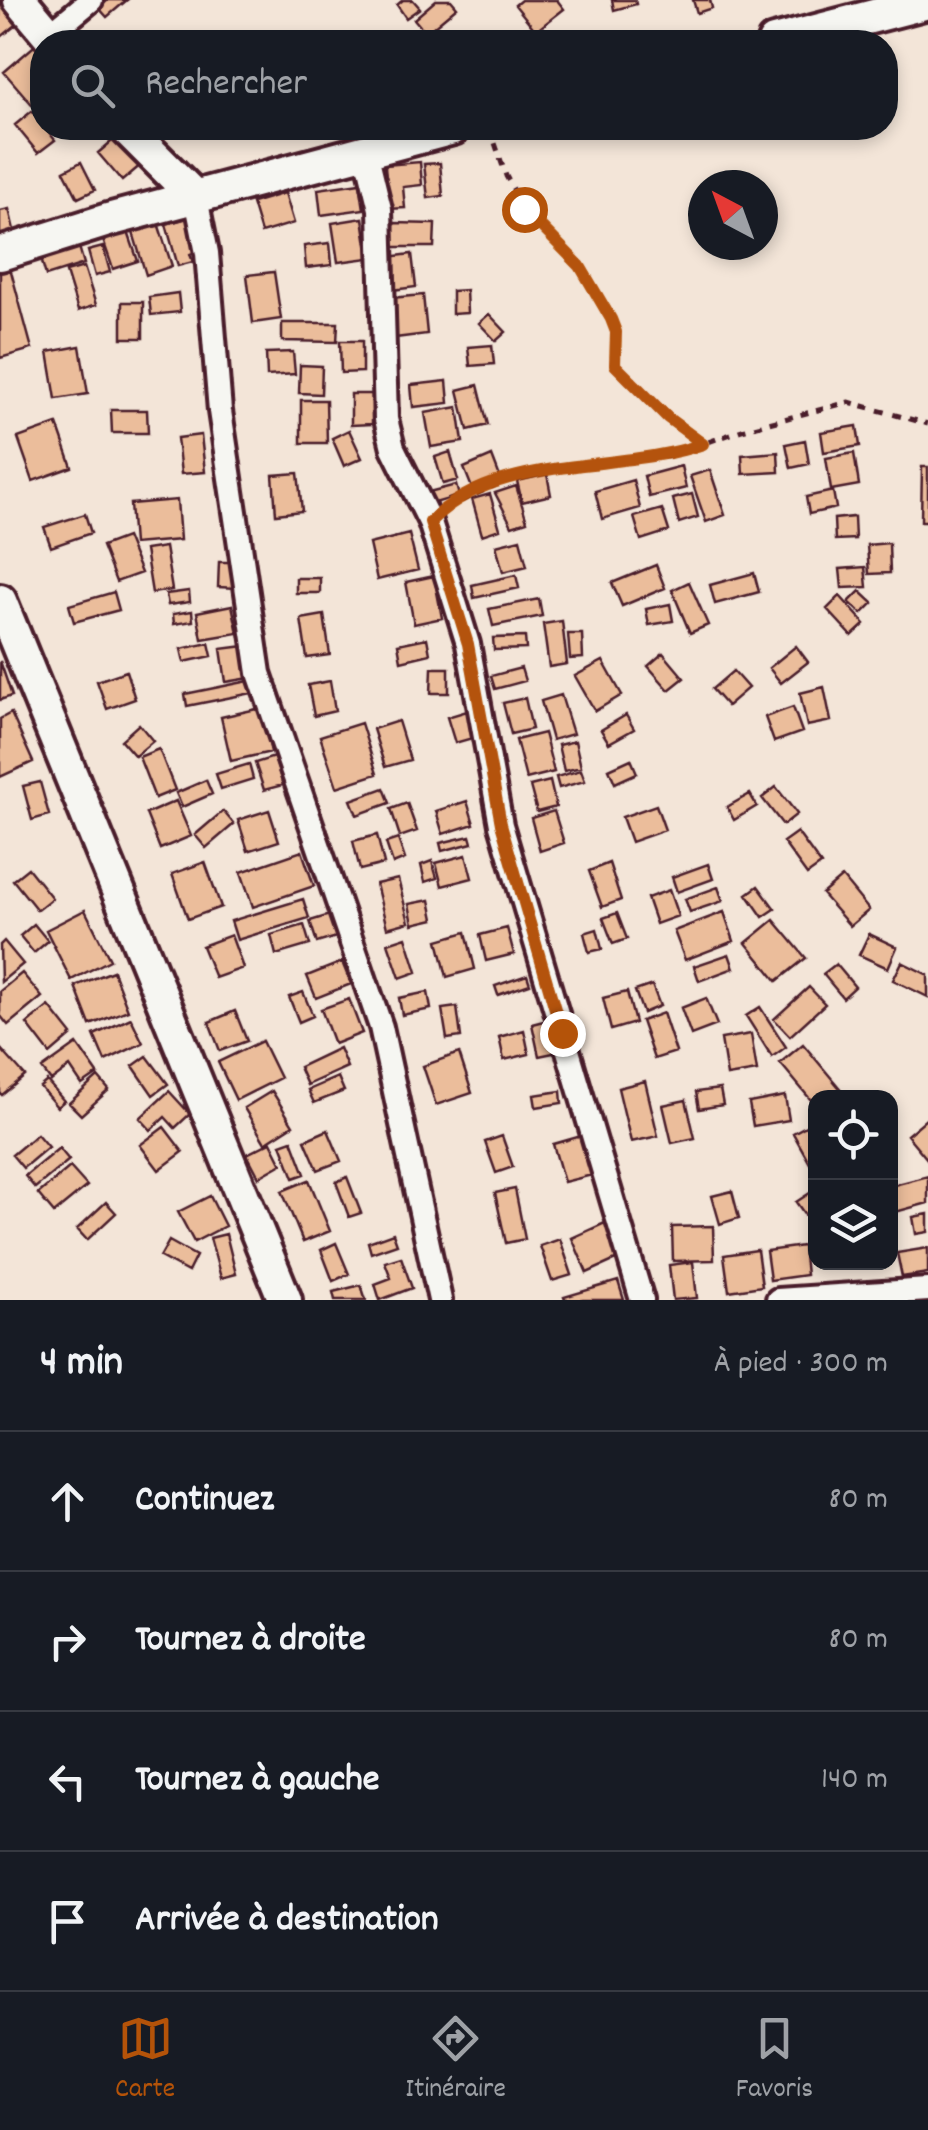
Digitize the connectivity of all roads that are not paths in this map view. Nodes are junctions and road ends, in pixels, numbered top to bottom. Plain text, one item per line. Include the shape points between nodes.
1 (20, 0) edge
2 (91, 0) edge
3 (928, 2) edge
4 (45, 30) edge
5 (60, 30) edge
6 (820, 30) edge
7 (138, 140) edge
8 (408, 140) edge
9 (366, 151) junction
10 (196, 198) junction
11 (0, 254) edge
12 (0, 600) edge
13 (928, 1290) edge
14 (285, 1300) edge
15 (440, 1300) edge
16 (642, 1300) edge
17 (778, 1300) edge

1 - 4 street
2 - 5 street
3 - 6 street
7 - 10 street
8 - 9 street
9 - 10 street
9 - 16 street via 380,210 386,419 430,522 468,644 501,824
10 - 11 street
10 - 15 street via 260,673 381,1027
12 - 14 street
13 - 17 street

